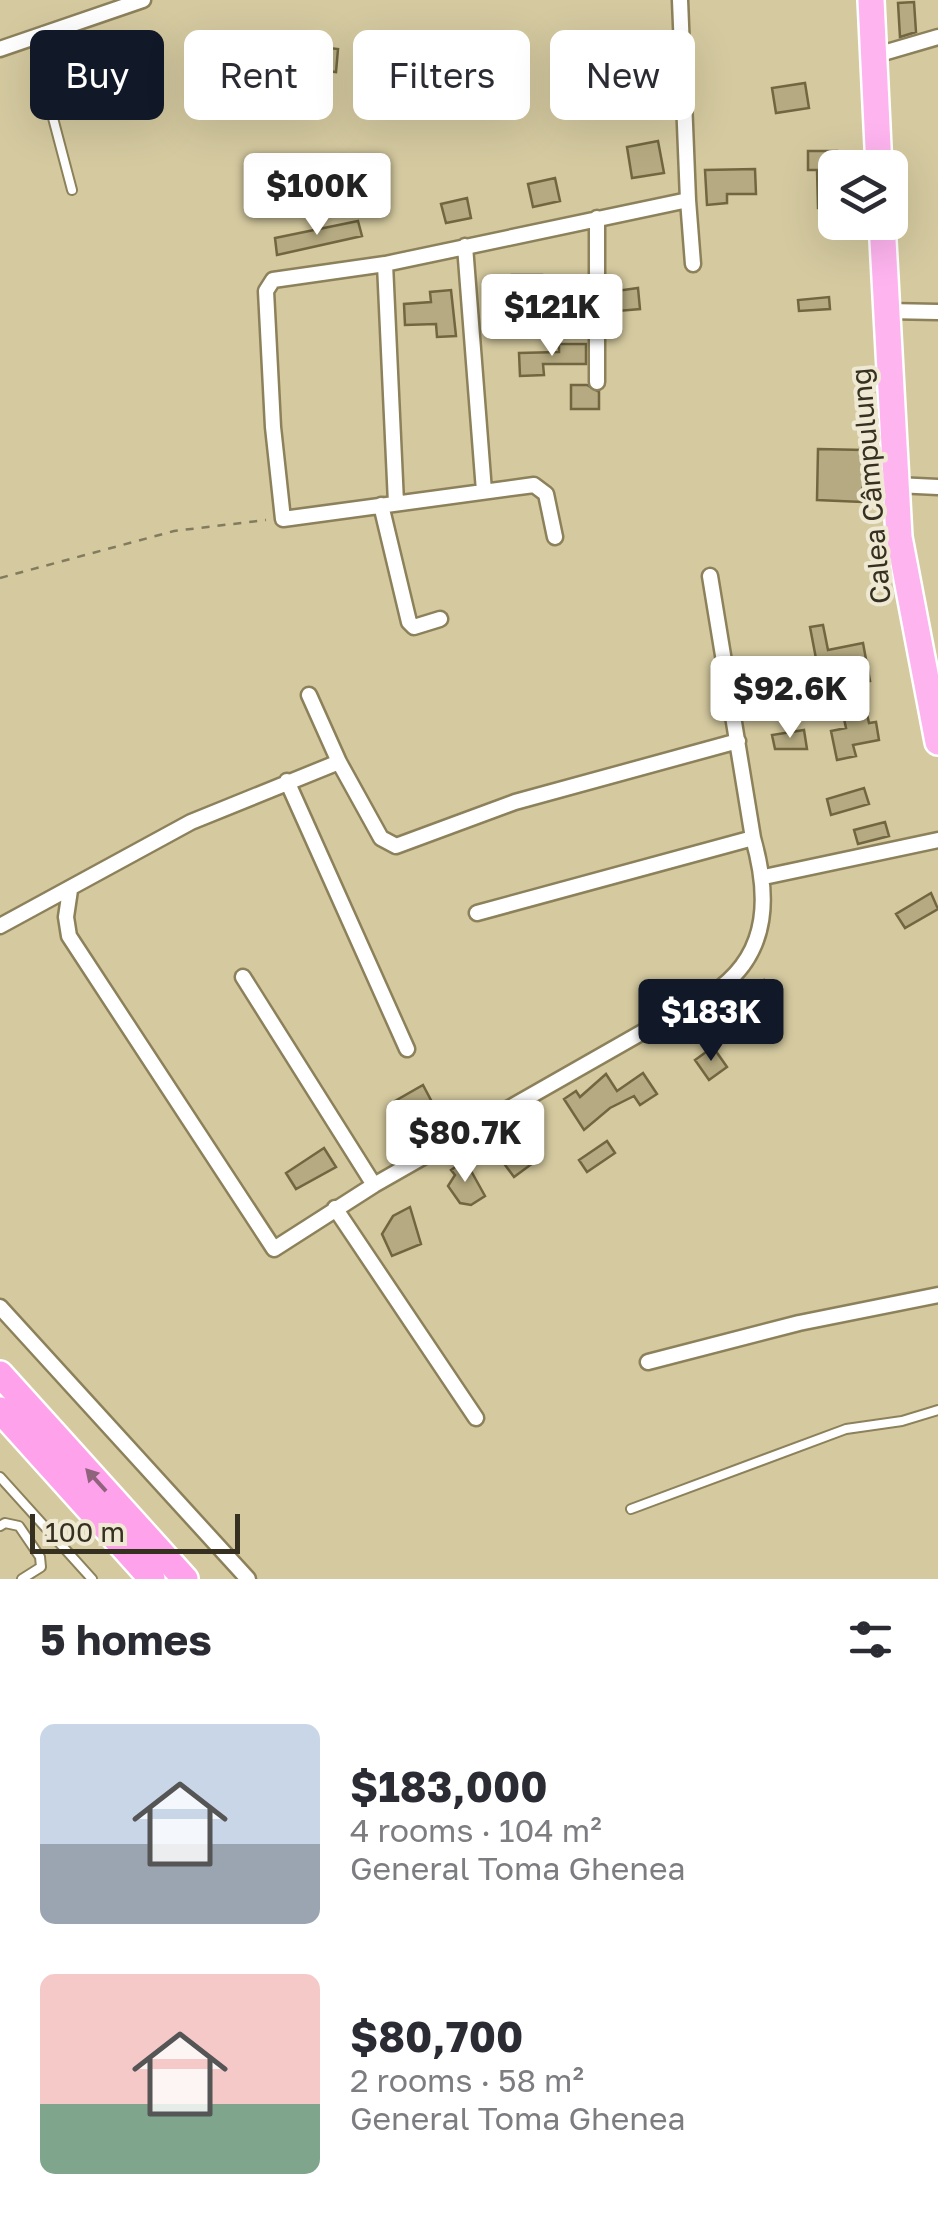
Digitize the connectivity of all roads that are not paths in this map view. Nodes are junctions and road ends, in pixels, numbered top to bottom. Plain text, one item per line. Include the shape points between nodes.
1 (142, 0) edge
2 (680, 0) edge
3 (870, 0) edge
4 (92, 7) edge
5 (46, 30) edge
6 (30, 37) edge
7 (938, 38) edge
8 (0, 49) edge
9 (874, 56) junction
10 (54, 120) edge
11 (878, 150) edge
12 (72, 190) dead end
13 (688, 200) junction
14 (596, 218) junction
15 (883, 240) edge
16 (465, 246) junction
17 (385, 264) junction
18 (693, 264) dead end
19 (887, 311) junction
20 (938, 312) edge
21 (597, 382) dead end
22 (896, 485) junction
23 (938, 487) edge
24 (484, 491) junction
25 (389, 504) junction
26 (555, 537) dead end
27 (710, 576) dead end
28 (440, 620) dead end
29 (309, 695) dead end
30 (738, 741) junction
31 (938, 742) edge
32 (339, 762) junction
33 (287, 781) junction
34 (753, 838) junction
35 (938, 840) edge
36 (764, 877) junction
37 (70, 890) junction
38 (476, 913) dead end
39 (0, 926) edge
40 (243, 977) dead end
41 (407, 1049) dead end
42 (374, 1185) junction
43 (336, 1208) junction
44 (938, 1295) edge
45 (0, 1307) edge
46 (648, 1362) dead end
47 (0, 1374) edge
48 (0, 1410) edge
49 (938, 1410) edge
50 (476, 1418) dead end
51 (0, 1478) edge
52 (631, 1509) dead end
53 (0, 1526) edge
54 (22, 1579) edge
55 (92, 1579) edge
56 (152, 1579) edge
57 (184, 1579) edge
58 (248, 1579) edge

1 - 4 street
2 - 13 street
3 - 9 highway
4 - 5 street
6 - 8 street
7 - 9 street
9 - 11 highway
10 - 12 lane
13 - 14 street
13 - 18 street
14 - 16 street
14 - 21 street
15 - 19 highway, Calea Câmpulung
16 - 17 street
16 - 24 street
17 - 25 street
17 - 25 street via 269,282 272,427 283,518
19 - 20 street
19 - 22 highway, Calea Câmpulung
22 - 23 street
22 - 31 highway, Calea Câmpulung via 908,595
24 - 25 street
24 - 26 street via 540,486
25 - 28 street via 408,622
27 - 30 street
29 - 32 street
30 - 32 street via 515,802 396,846 381,838
30 - 34 street
32 - 33 street
33 - 37 street via 191,822
33 - 41 street
34 - 36 street
34 - 38 street
35 - 36 street
36 - 42 street via 760,921 743,971
37 - 39 street
37 - 43 street via 69,936 274,1249
40 - 42 street
42 - 43 street
43 - 50 street
44 - 46 street
45 - 58 street
57 -> 47 highway
48 - 56 highway
49 - 52 lane via 846,1428
51 - 55 lane
53 - 54 lane via 19,1526 40,1557 41,1567

